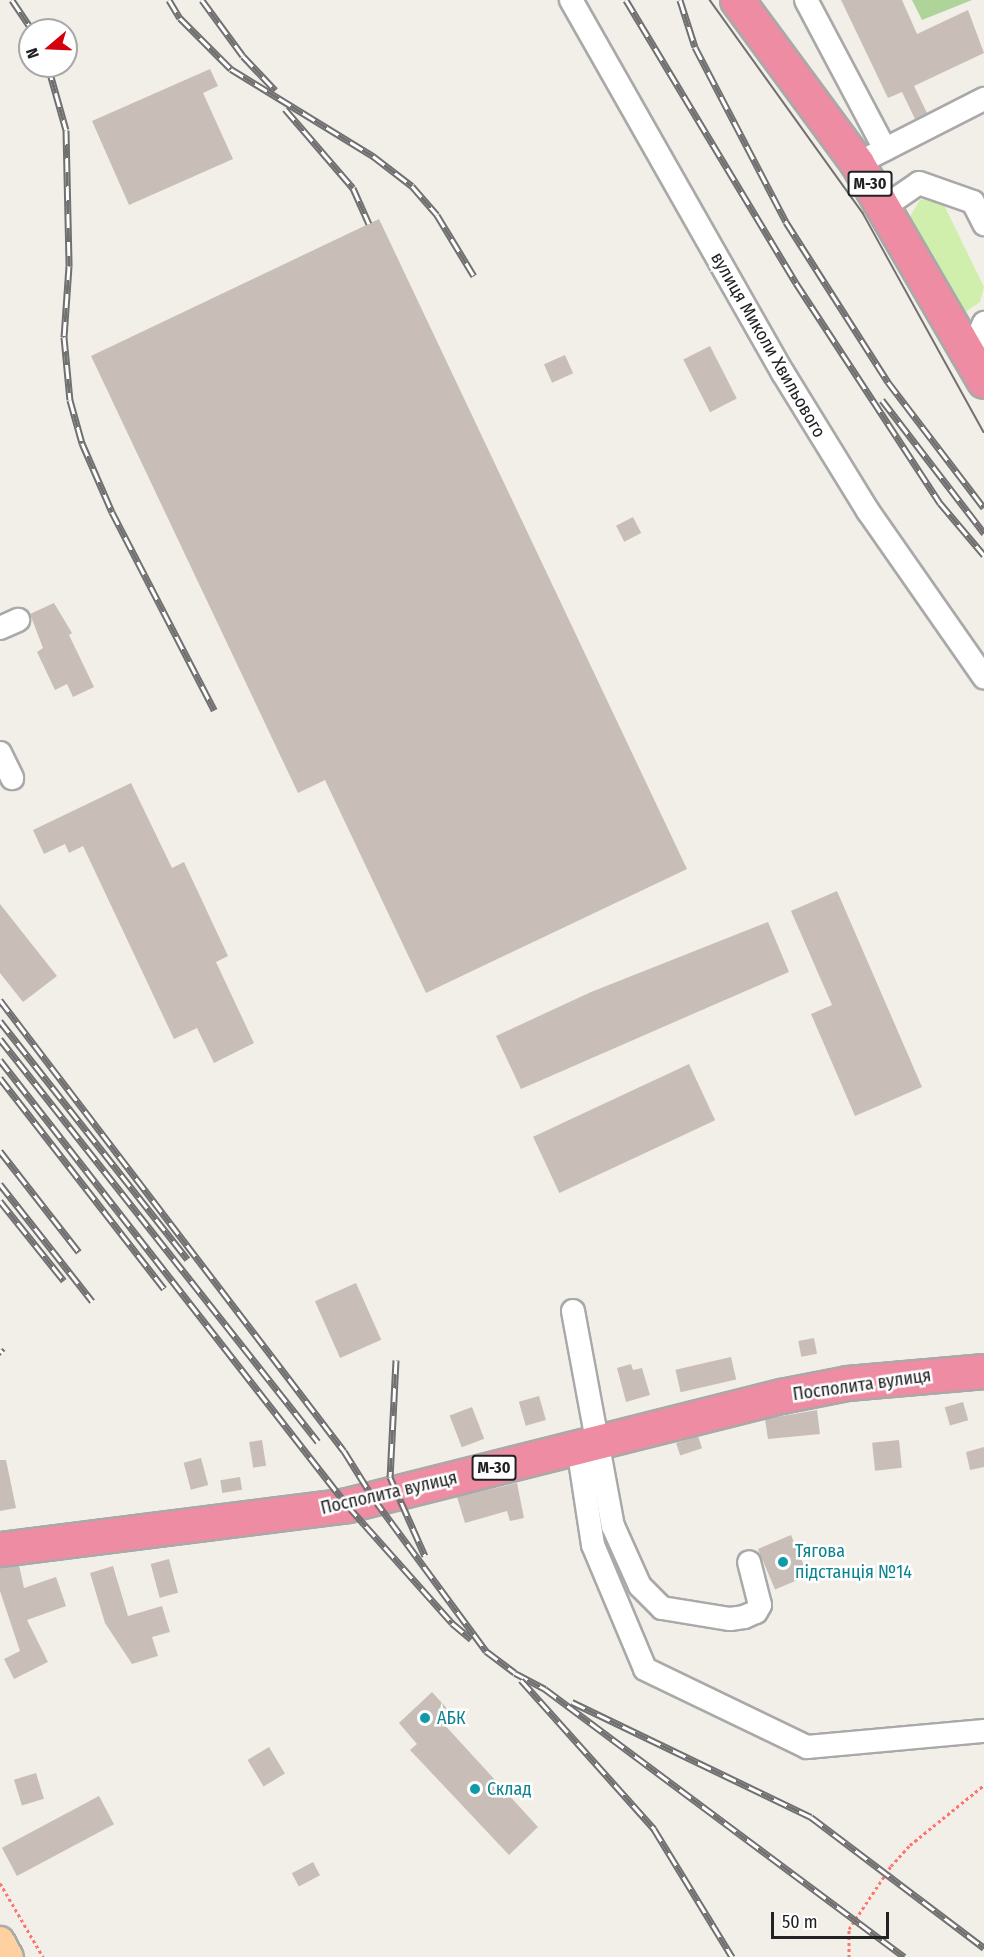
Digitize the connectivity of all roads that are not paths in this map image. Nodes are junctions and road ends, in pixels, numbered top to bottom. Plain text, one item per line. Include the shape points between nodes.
1 (571, 0) edge
2 (737, 0) edge
3 (806, 0) edge
4 (984, 99) edge
5 (871, 156) junction
6 (885, 207) junction
7 (984, 224) edge
8 (984, 323) edge
9 (977, 368) edge
10 (984, 677) edge
11 (0, 753) edge
12 (12, 778) dead end
13 (573, 1311) dead end
14 (984, 1371) edge
15 (588, 1445) junction
16 (0, 1549) edge
17 (749, 1562) dead end
18 (984, 1731) edge
19 (0, 1941) edge
20 (9, 1957) edge

1 - 10 street, вулиця Миколи Хвильового via 789,383 868,512
2 - 5 highway, М-30
3 - 5 street
4 - 5 street
5 - 6 highway, М-30
6 - 7 street via 919,183 972,202
6 - 9 highway, М-30
8 - 9 street
11 - 12 street
13 - 15 street
14 - 15 highway, Посполита вулиця / М-30 via 847,1383
15 - 16 highway, Посполита вулиця / М-30 via 347,1504
15 - 17 street via 614,1526 640,1586 662,1608 730,1619 756,1612 760,1605
15 - 18 street via 593,1545 645,1669 807,1747
19 - 20 main road

